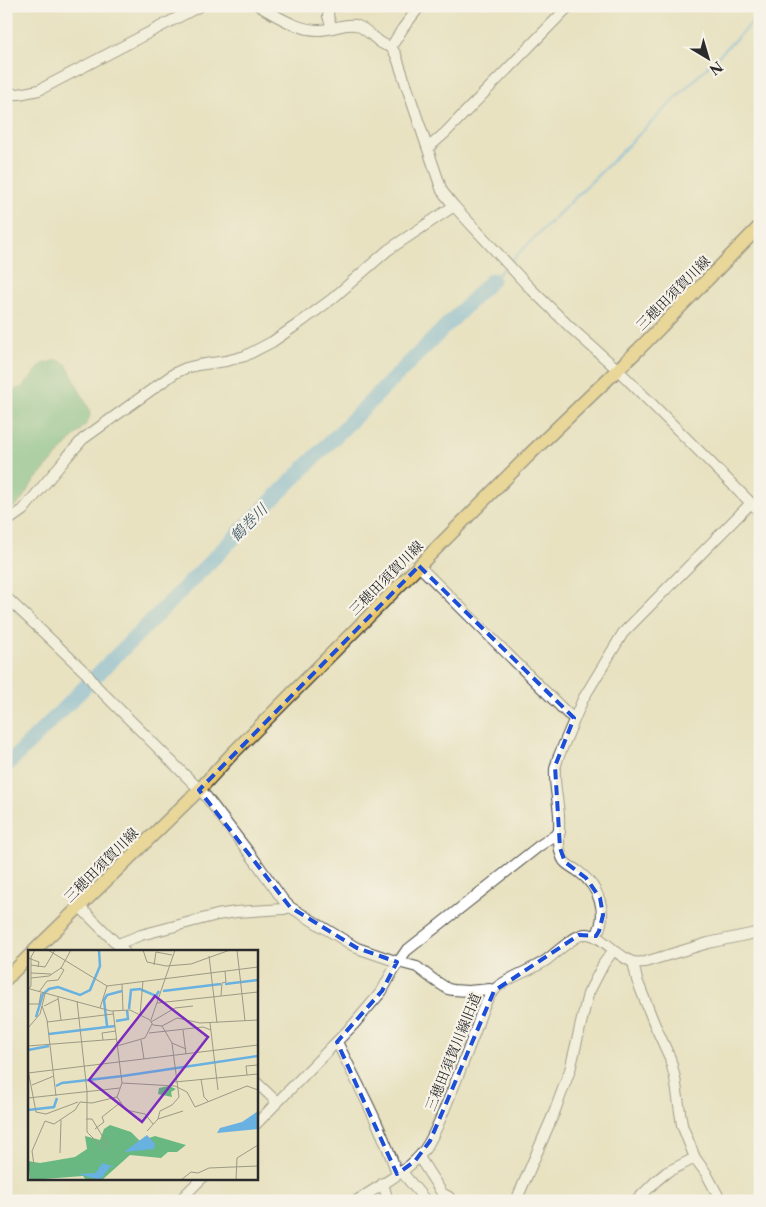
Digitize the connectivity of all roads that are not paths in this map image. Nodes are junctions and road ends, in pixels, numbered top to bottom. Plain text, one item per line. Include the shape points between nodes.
1 (200, 6) edge
2 (259, 6) edge
3 (330, 6) edge
4 (420, 6) edge
5 (569, 6) edge
6 (332, 28) junction
7 (391, 47) junction
8 (6, 94) edge
9 (428, 148) junction
10 (454, 206) junction
11 (760, 226) edge
12 (617, 369) junction
13 (751, 503) junction
14 (760, 512) edge
15 (6, 522) edge
16 (419, 566) junction
17 (6, 597) edge
18 (574, 718) junction
19 (199, 790) junction
20 (560, 832) junction
21 (80, 907) junction
22 (290, 907) junction
23 (760, 932) edge
24 (596, 936) junction
25 (121, 947) edge
26 (35, 950) edge
27 (613, 951) junction
28 (28, 957) edge
29 (398, 962) junction
30 (633, 962) junction
31 (6, 979) edge
32 (494, 991) junction
33 (337, 1042) junction
34 (258, 1084) edge
35 (277, 1102) junction
36 (258, 1122) edge
37 (418, 1157) junction
38 (695, 1158) junction
39 (399, 1173) junction
40 (200, 1180) edge
41 (383, 1183) junction
42 (448, 1197) dead end
43 (179, 1201) edge
44 (356, 1201) edge
45 (388, 1201) edge
46 (426, 1201) edge
47 (516, 1201) edge
48 (636, 1201) edge
49 (721, 1201) edge

1 - 8 street via 39,90
2 - 6 street via 299,26 319,30
3 - 6 street via 328,16
4 - 7 street
5 - 9 street
6 - 7 street via 352,24
7 - 9 street
9 - 10 street via 442,191
10 - 12 street via 528,286
10 - 15 street via 388,250 332,299 272,342 245,356 175,373 84,439 23,510
11 - 12 main road, 三穂田須賀川線
12 - 13 street
12 - 16 main road, 三穂田須賀川線
13 - 14 street
13 - 18 street via 623,633
16 - 18 street
16 - 19 main road, 三穂田須賀川線
17 - 19 street
18 - 20 street via 556,766
19 - 21 main road, 三穂田須賀川線
19 - 22 street
20 - 24 street via 563,859 586,878 600,898 603,915
20 - 29 street via 406,951
21 - 25 street
21 - 26 main road, 三穂田須賀川線
22 - 25 street via 217,915 141,935
22 - 29 street via 357,948
23 - 30 street via 645,962
24 - 27 street
24 - 32 street, 三穂田須賀川線旧道 via 579,935 543,962
27 - 30 street
27 - 47 street via 588,994 570,1070
28 - 31 main road
29 - 32 street via 417,967 453,990
29 - 33 street via 382,991
30 - 38 street via 650,1014 670,1058 682,1125
32 - 37 street, 三穂田須賀川線旧道 via 484,1008 436,1129
33 - 35 street
33 - 39 street
34 - 35 street
35 - 36 street
37 - 39 street, 三穂田須賀川線旧道
37 - 42 street
38 - 48 street via 667,1172
38 - 49 street
39 - 41 street, 三穂田須賀川線旧道
39 - 46 street
40 - 43 street
41 - 44 street, 三穂田須賀川線旧道
41 - 45 street

